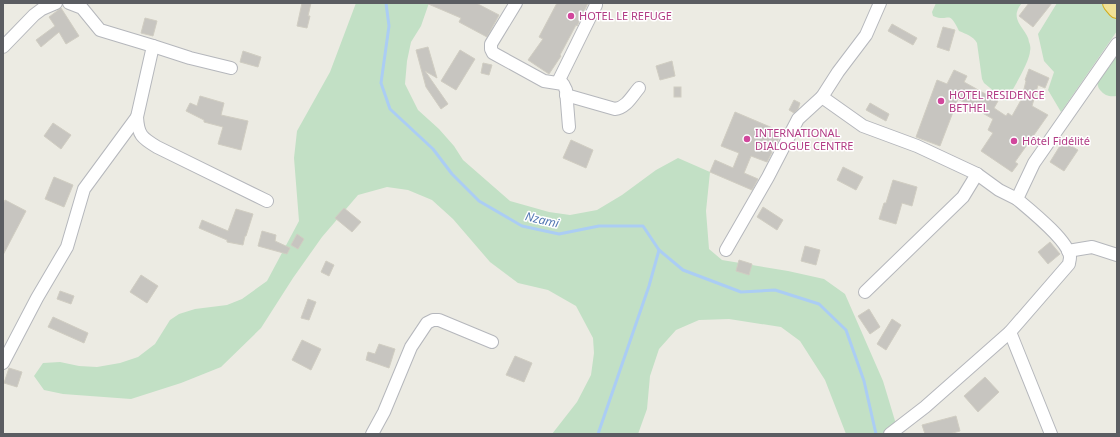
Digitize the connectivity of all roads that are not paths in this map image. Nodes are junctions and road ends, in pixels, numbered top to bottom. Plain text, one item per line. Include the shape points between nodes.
1 (56, 3) edge
2 (69, 3) edge
3 (516, 3) edge
4 (596, 3) edge
5 (880, 3) edge
6 (1112, 3) edge
7 (1117, 9) edge
8 (1117, 44) edge
9 (153, 46) junction
10 (3, 47) edge
11 (231, 68) dead end
12 (558, 82) junction
13 (639, 88) dead end
14 (566, 95) junction
15 (822, 97) junction
16 (137, 117) junction
17 (569, 127) dead end
18 (977, 174) junction
19 (1017, 199) junction
20 (267, 201) dead end
21 (726, 250) dead end
22 (1068, 251) junction
23 (1117, 255) edge
24 (865, 292) dead end
25 (1010, 332) junction
26 (492, 342) dead end
27 (3, 362) edge
28 (372, 434) edge
29 (890, 434) edge
30 (1051, 434) edge

1 - 10 street via 34,15
2 - 9 street via 82,8 100,30
3 - 12 street via 491,44 493,53 544,81
4 - 12 street
5 - 15 street via 866,35
6 - 7 highway
8 - 19 street via 1034,163
9 - 11 street
9 - 16 street
12 - 14 street via 565,86
13 - 14 street via 624,106 615,109
14 - 17 street
15 - 18 street via 863,126 917,146
15 - 21 street via 798,119
16 - 20 street via 140,134 145,140
16 - 27 street via 84,188 67,247
18 - 19 street
18 - 24 street via 963,196
19 - 22 street via 1054,232
22 - 23 street via 1092,247
22 - 25 street via 1069,264
25 - 29 street
25 - 30 street
26 - 28 street via 439,320 427,323 411,347

